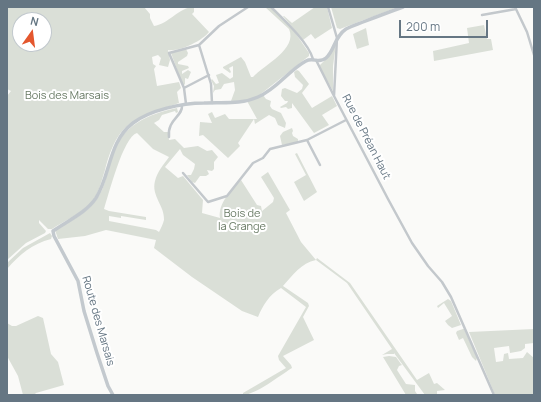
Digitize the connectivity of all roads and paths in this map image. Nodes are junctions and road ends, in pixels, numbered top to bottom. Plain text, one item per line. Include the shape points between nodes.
1 (248, 7) edge
2 (271, 7) edge
3 (328, 7) edge
4 (403, 7) edge
5 (516, 8) edge
6 (482, 15) dead end
7 (335, 30) junction
8 (346, 30) junction
9 (337, 38) junction
10 (199, 45) junction
11 (534, 55) edge
12 (314, 60) junction
13 (209, 75) junction
14 (184, 88) junction
15 (334, 96) junction
16 (212, 103) junction
17 (184, 105) junction
18 (346, 120) junction
19 (169, 137) dead end
20 (307, 140) junction
21 (320, 165) dead end
22 (183, 173) dead end
23 (114, 395) edge
24 (494, 395) edge

1 - 10 street via 219,26
2 - 12 street via 299,36
3 - 7 street
4 - 8 street
5 - 6 street
5 - 11 street
7 - 8 street
7 - 9 street
8 - 9 street
9 - 12 street, Route des Marsais via 326,58
9 - 15 street, Rue de Préan Haut
10 - 13 street
10 - 14 street via 169,52
12 - 15 street
12 - 16 street, Route des Marsais via 305,61 259,97 244,102
13 - 14 street
13 - 16 street
14 - 17 street
15 - 18 street, Rue de Préan Haut
16 - 17 street, Route des Marsais
17 - 19 street via 169,128
17 - 23 street, Route des Marsais via 140,118 125,130 116,143 102,188 95,199 53,231 78,281 97,353 108,386
18 - 20 street
18 - 24 street, Rue de Préan Haut via 412,242 450,296
20 - 21 street
20 - 22 street via 270,148 263,158 253,163 227,196 208,202

